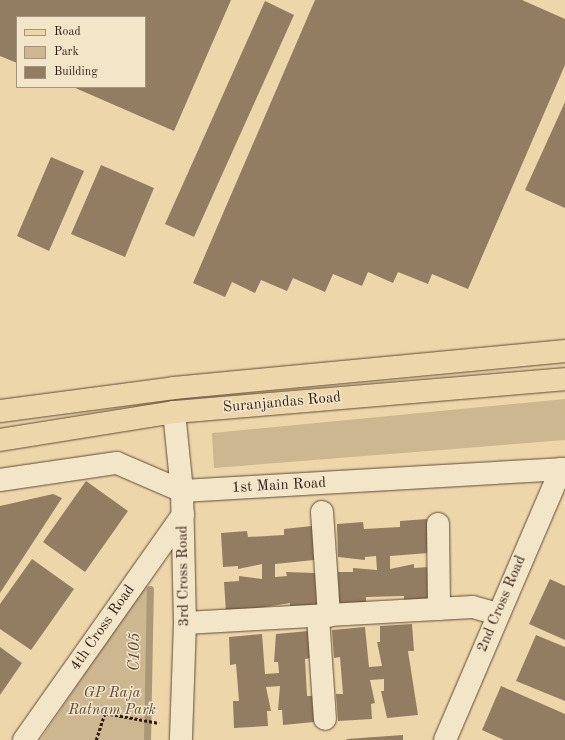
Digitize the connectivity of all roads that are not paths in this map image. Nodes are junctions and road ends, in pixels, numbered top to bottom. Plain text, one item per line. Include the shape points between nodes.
1 (565, 351) edge
2 (565, 379) edge
3 (0, 411) edge
4 (174, 412) junction
5 (0, 440) edge
6 (563, 469) edge
7 (0, 480) edge
8 (182, 491) junction
9 (322, 512) dead end
10 (183, 515) junction
11 (438, 524) dead end
12 (439, 609) junction
13 (497, 614) junction
14 (323, 616) junction
15 (185, 623) junction
16 (325, 719) dead end
17 (181, 732) edge
18 (24, 740) edge
19 (445, 740) edge

1 - 3 main road, Suranjandas Road via 174,388
2 - 4 main road, Suranjandas Road
4 - 5 main road, Suranjandas Road
4 - 8 street, 3rd Cross Road
6 - 8 street, 1st Main Road
6 - 13 street, 2nd Cross Road
7 - 8 street, 1st Main Road via 117,463
8 - 10 street, 3rd Cross Road
9 - 14 street
10 - 15 street, 3rd Cross Road
10 - 18 street, 4th Cross Road
11 - 12 street
12 - 13 street via 473,607
12 - 14 street
13 - 19 street, 2nd Cross Road
14 - 15 street
14 - 16 street
15 - 17 street, 3rd Cross Road

